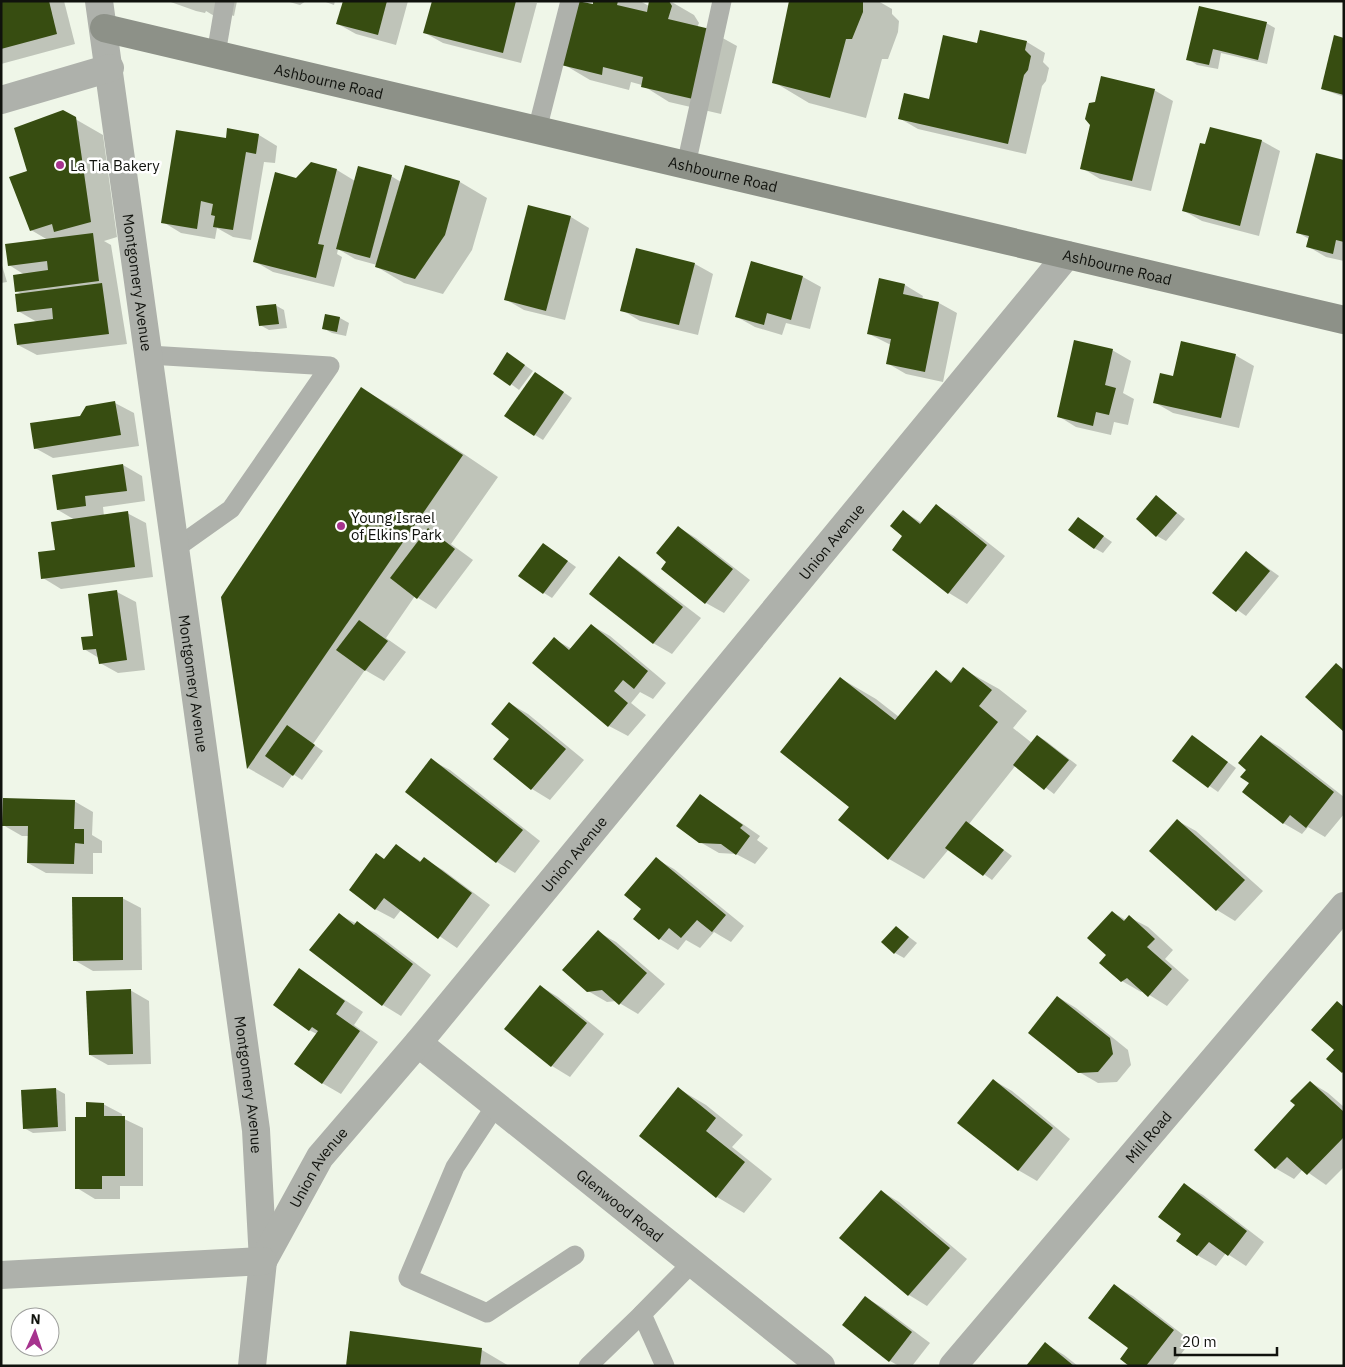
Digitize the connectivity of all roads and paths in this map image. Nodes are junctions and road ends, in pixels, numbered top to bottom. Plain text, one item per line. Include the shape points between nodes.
1 (99, 1) edge
2 (225, 1) edge
3 (570, 1) edge
4 (722, 1) edge
5 (104, 28) junction
6 (216, 54) junction
7 (110, 68) junction
8 (1, 100) edge
9 (537, 130) junction
10 (686, 165) junction
11 (1067, 255) junction
12 (1344, 320) edge
13 (149, 355) junction
14 (176, 548) junction
15 (1344, 906) edge
16 (418, 1043) junction
17 (496, 1105) junction
18 (575, 1255) dead end
19 (263, 1261) junction
20 (692, 1263) junction
21 (1, 1275) edge
22 (642, 1314) junction
23 (252, 1366) edge
24 (588, 1366) edge
25 (665, 1366) edge
26 (821, 1366) edge
27 (953, 1366) edge

1 - 5 street, Montgomery Avenue
2 - 6 lane
3 - 9 lane
4 - 10 lane
5 - 6 street, Ashbourne Road
5 - 7 street, Montgomery Avenue
6 - 9 street, Ashbourne Road
7 - 8 street
7 - 13 street, Montgomery Avenue
9 - 10 street, Ashbourne Road
10 - 11 street, Ashbourne Road
11 - 12 street, Ashbourne Road
11 - 16 street, Union Avenue
13 - 14 street, Montgomery Avenue
13 - 14 lane via 330,366 231,509
14 - 19 street, Montgomery Avenue via 256,1130
15 - 27 street, Mill Road
16 - 17 street, Glenwood Road
16 - 19 street, Union Avenue via 320,1157
17 - 18 lane via 455,1167 408,1278 487,1312
17 - 20 street, Glenwood Road
19 - 21 street
19 - 23 street, Montgomery Avenue
20 - 22 lane
20 - 26 street, Glenwood Road
22 - 24 lane
22 - 25 lane

